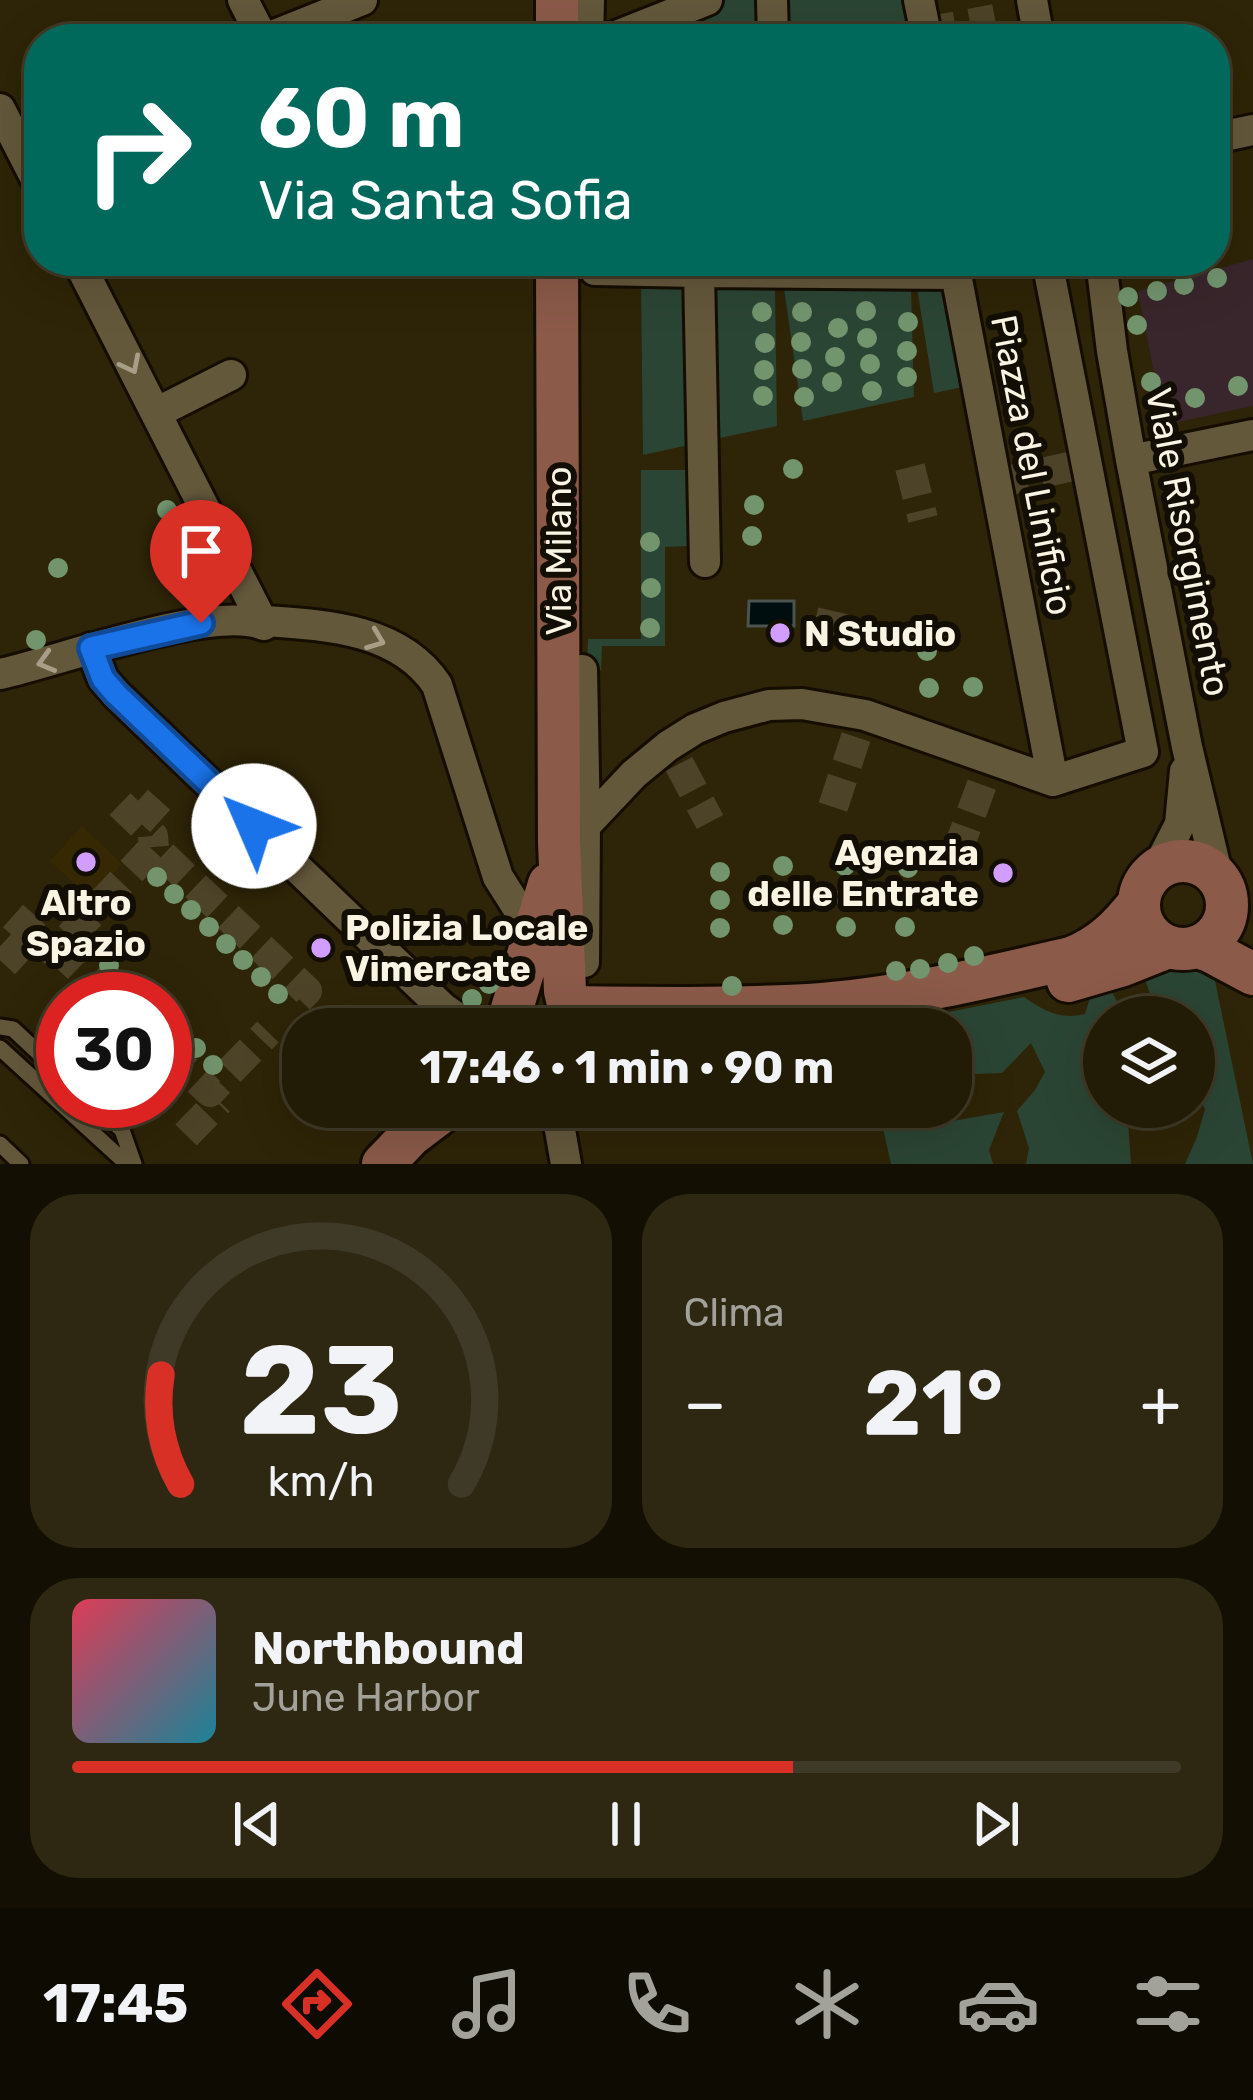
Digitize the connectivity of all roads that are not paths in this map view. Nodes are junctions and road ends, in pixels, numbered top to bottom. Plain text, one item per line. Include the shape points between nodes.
1 (362, 0) edge
2 (707, 0) edge
3 (302, 24) edge
4 (647, 24) edge
5 (0, 109) edge
6 (19, 142) edge
7 (86, 276) edge
8 (576, 276) edge
9 (699, 276) edge
10 (956, 276) edge
11 (1050, 276) edge
12 (1089, 276) edge
13 (1103, 276) edge
14 (1112, 351) junction
15 (231, 375) dead end
16 (156, 413) junction
17 (1253, 435) edge
18 (1131, 460) junction
19 (705, 562) dead end
20 (264, 625) junction
21 (91, 648) junction
22 (582, 670) dead end
23 (0, 674) edge
24 (1187, 747) junction
25 (1053, 781) junction
26 (572, 834) junction
27 (1148, 886) junction
28 (1212, 924) edge
29 (534, 934) junction
30 (584, 962) dead end
31 (1253, 974) edge
32 (443, 1008) edge
33 (506, 1008) edge
34 (513, 1008) edge
35 (563, 1008) edge
36 (569, 1008) edge
37 (682, 1008) edge
38 (944, 1008) edge
39 (0, 1027) edge
40 (0, 1048) edge
41 (36, 1051) edge
42 (120, 1128) edge
43 (389, 1128) edge
44 (420, 1128) edge
45 (560, 1128) edge
46 (0, 1144) edge
47 (21, 1164) edge
48 (131, 1164) edge
49 (356, 1164) edge
50 (383, 1164) edge
51 (566, 1164) edge

1 - 3 street
2 - 4 street
5 - 6 street
7 -> 16 street
8 - 26 street, Via Milano
9 - 19 street
10 - 25 street, Piazza del Linificio
11 - 25 street via 1143,752
12 - 14 street, Viale Risorgimento
13 - 14 street, Viale Risorgimento
14 - 18 street, Viale Risorgimento
15 - 16 street
16 - 20 street
17 - 18 street
18 - 24 street, Viale Risorgimento
20 - 21 street via 201,623
20 -> 29 street via 370,636 430,675 498,877
21 -> 23 street
21 - 32 street via 116,694
22 - 26 street
24 - 27 street, Viale Risorgimento via 1180,824
24 - 28 street, Viale Risorgimento
25 - 26 street via 988,771 802,704 769,705 695,729 674,755 634,774
26 - 29 street, Via Milano
26 - 30 street
26 - 36 street, Via Milano
27 - 28 street via 1140,916 1146,929
27 - 28 street via 1183,860 1208,868
27 - 37 street via 1106,940 1071,958 906,994
28 - 31 street via 1210,951
28 - 38 street via 1100,972
29 - 33 street, Via Milano
34 - 35 street via 535,992 552,994
39 - 41 lane
40 - 48 lane
42 - 48 lane
43 - 49 street
44 - 50 street
45 - 51 street
46 - 47 lane

